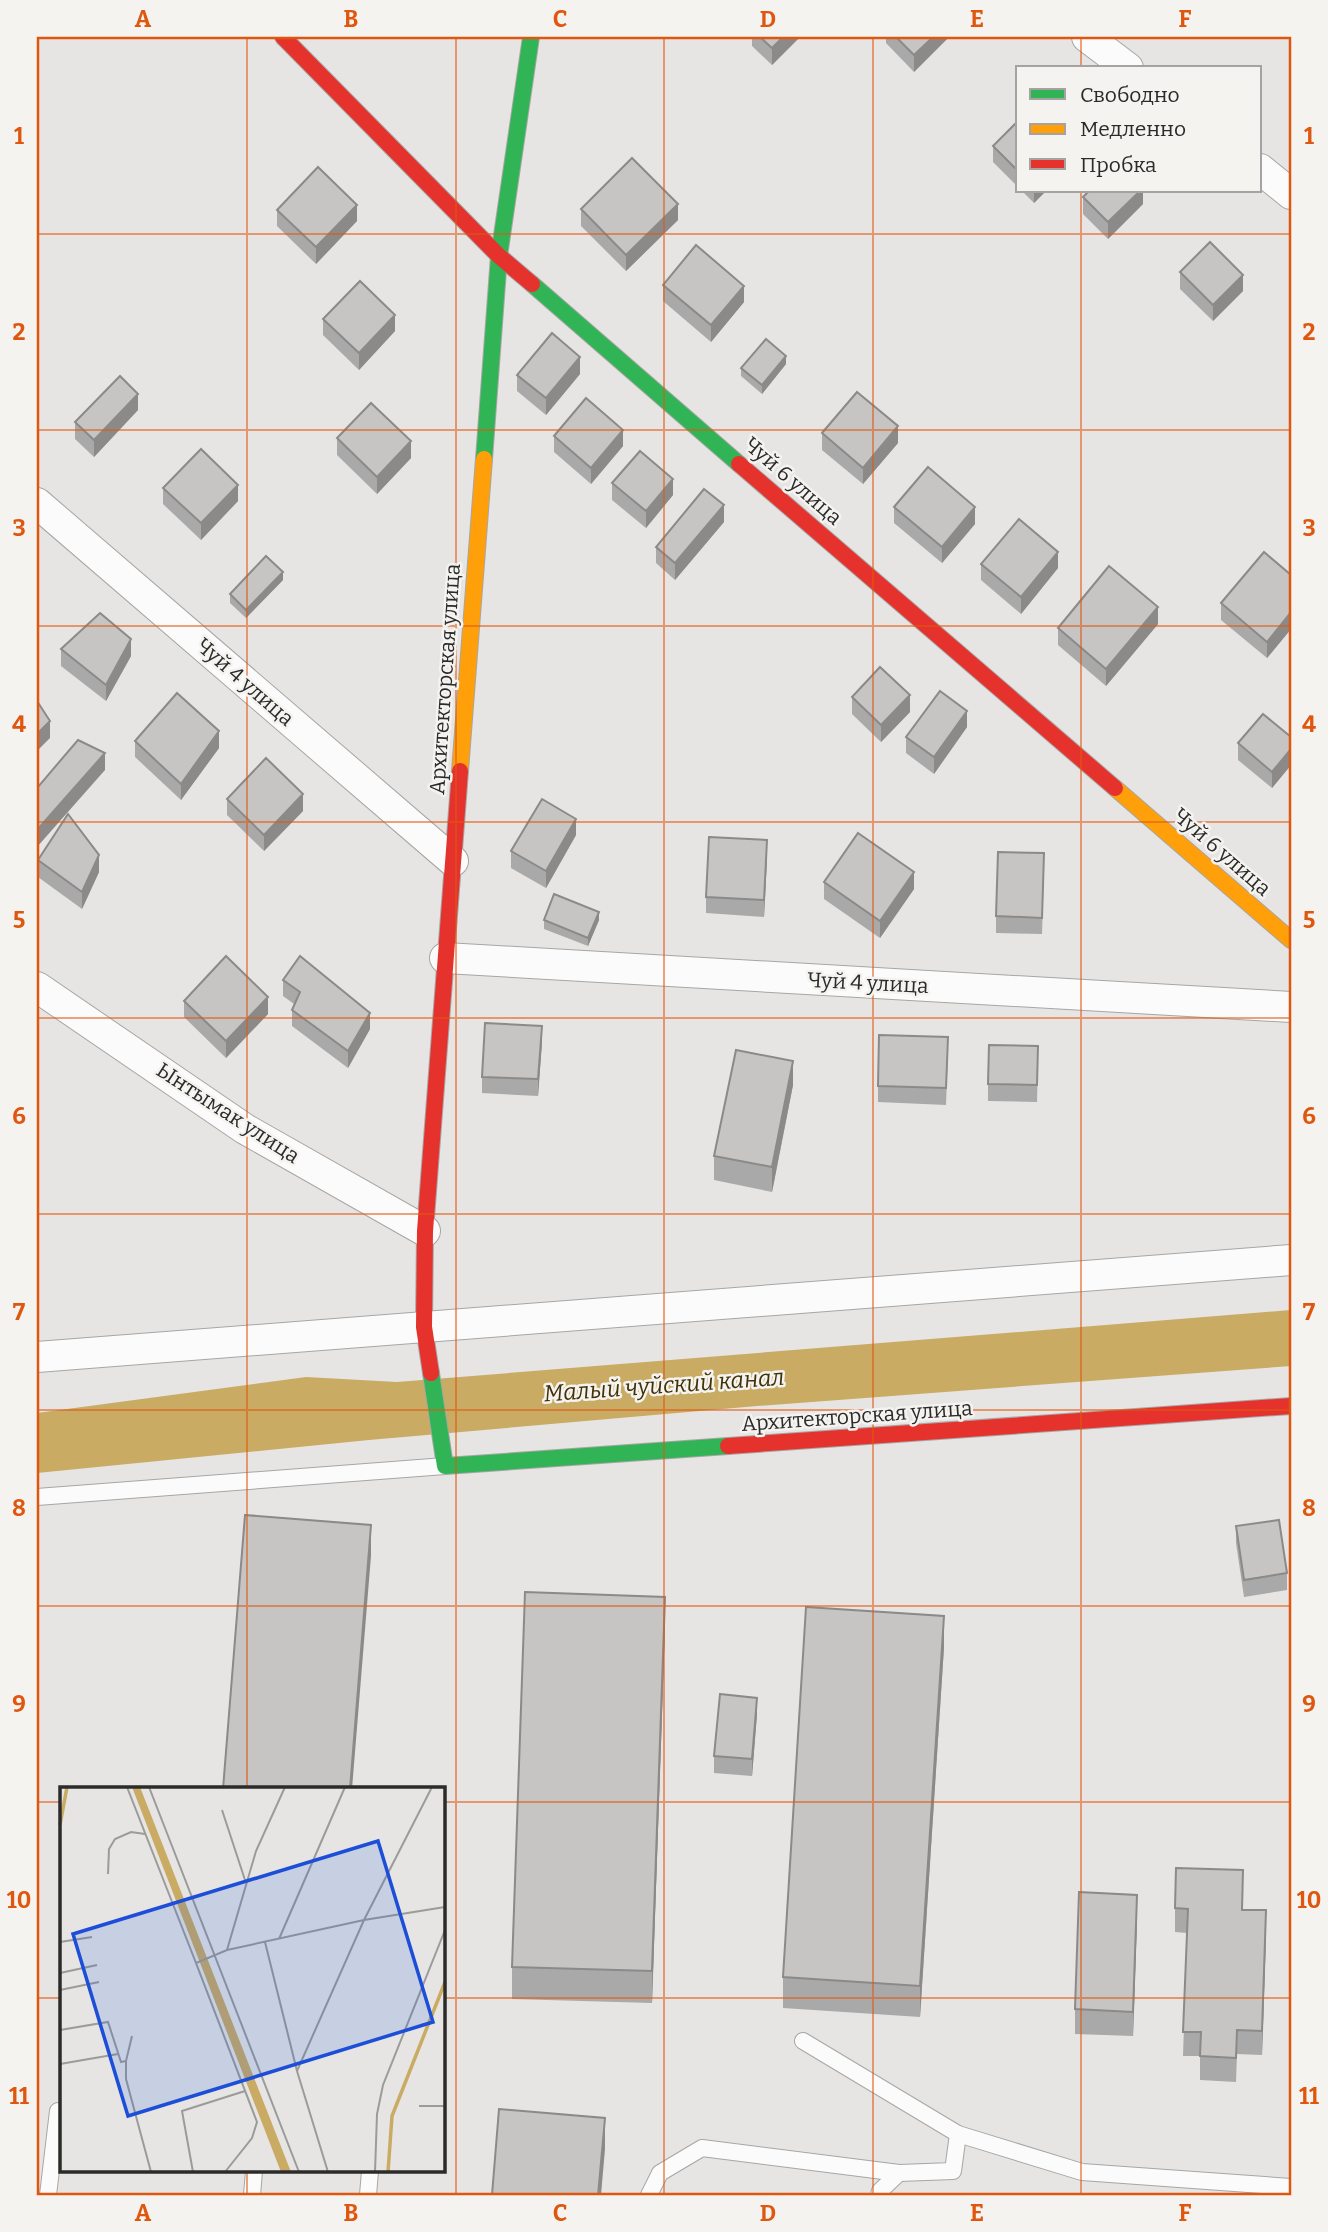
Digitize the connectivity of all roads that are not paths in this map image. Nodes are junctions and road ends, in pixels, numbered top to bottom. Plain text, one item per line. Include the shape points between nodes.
1 (283, 37) edge
2 (531, 37) edge
3 (1087, 37) edge
4 (1125, 66) edge
5 (1262, 171) edge
6 (1291, 194) edge
7 (499, 256) junction
8 (37, 503) edge
9 (453, 861) junction
10 (1291, 940) edge
11 (445, 958) junction
12 (37, 986) edge
13 (1291, 1007) edge
14 (425, 1231) junction
15 (1291, 1260) edge
16 (424, 1327) junction
17 (37, 1357) edge
18 (1291, 1406) edge
19 (444, 1466) junction
20 (37, 1497) edge
21 (803, 2041) dead end
22 (58, 2111) dead end
23 (958, 2134) junction
24 (254, 2172) edge
25 (370, 2172) edge
26 (900, 2173) junction
27 (1291, 2187) edge
28 (48, 2195) edge
29 (252, 2195) edge
30 (368, 2195) edge
31 (649, 2195) edge
32 (879, 2195) edge

1 - 7 street, Чуй 6 улица
2 - 7 street, Архитекторская улица
3 - 4 street
5 - 6 street
7 - 9 street, Архитекторская улица
7 - 10 street, Чуй 6 улица
8 - 9 street, Чуй 4 улица
9 - 11 street, Архитекторская улица
11 - 13 street, Чуй 4 улица
11 - 14 street, Архитекторская улица
12 - 14 street, Ынтымак улица via 245,1129
14 - 16 street, Архитекторская улица
15 - 16 street
16 - 17 street
16 - 19 street, Архитекторская улица
18 - 19 street, Архитекторская улица
19 - 20 lane
21 - 23 lane
22 - 28 lane
23 - 26 lane via 953,2171
23 - 27 lane via 1082,2172
24 - 29 lane
25 - 30 lane
26 - 31 lane via 702,2148 660,2172
26 - 32 lane

